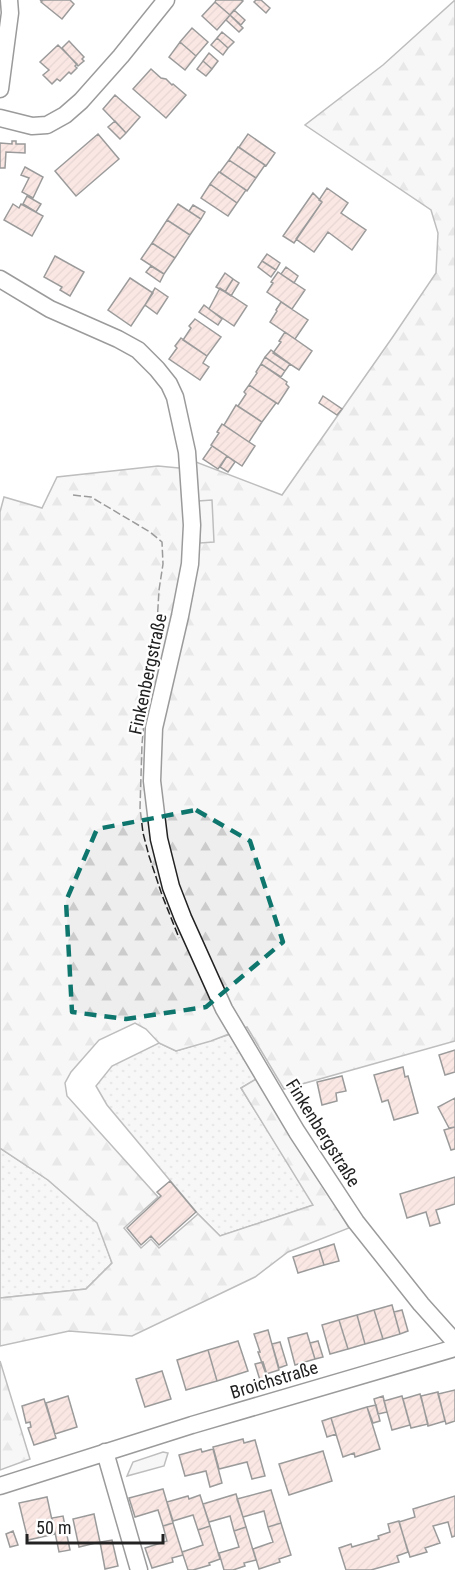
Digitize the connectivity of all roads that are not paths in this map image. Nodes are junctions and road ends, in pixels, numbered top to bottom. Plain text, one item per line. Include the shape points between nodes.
1 (9, 0) edge
2 (166, 0) edge
3 (0, 89) edge
4 (0, 118) edge
5 (0, 279) edge
6 (455, 1342) edge
7 (455, 1348) edge
8 (105, 1452) junction
9 (0, 1486) edge
10 (139, 1570) edge

1 - 3 street
2 - 4 street via 121,56 65,115 46,125 32,126
5 - 6 street, Finkenbergstraße via 50,309 138,350 170,384 180,411 187,452 192,525 190,564 154,728 152,781 159,839 171,887 224,1009 297,1132 357,1222
7 - 8 street, Broichstraße
8 - 9 street, Broichstraße
8 - 10 street

